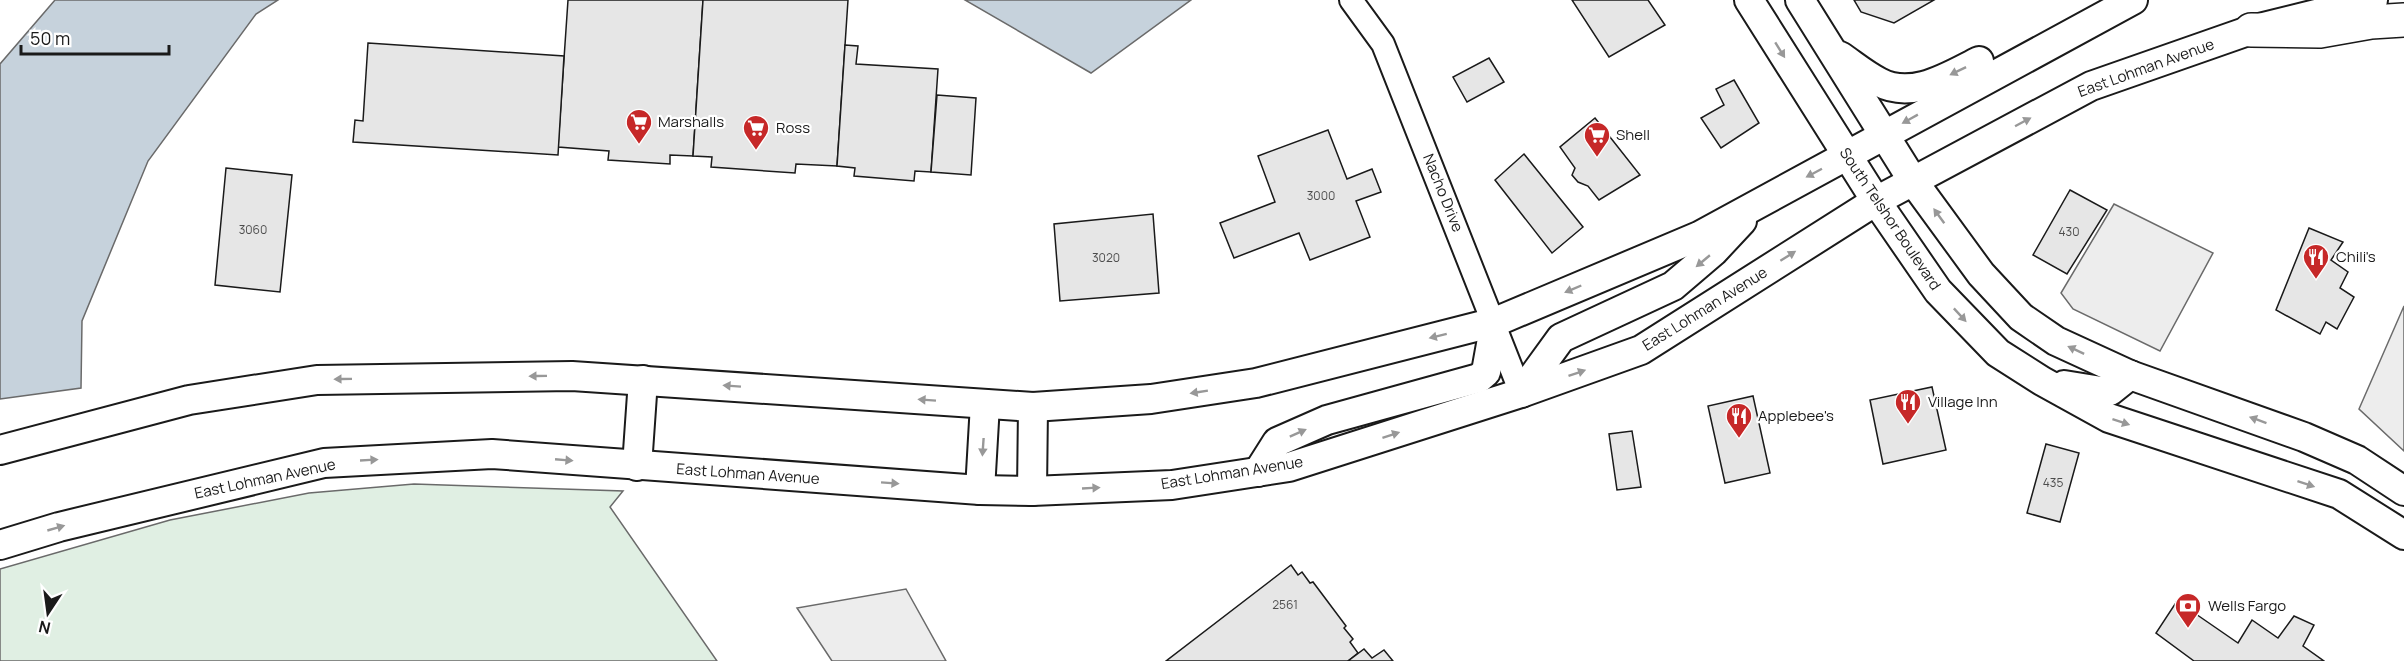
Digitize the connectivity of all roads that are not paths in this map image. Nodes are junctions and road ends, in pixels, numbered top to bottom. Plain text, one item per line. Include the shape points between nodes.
1 (1351, 0) edge
2 (1749, 0) edge
3 (1800, 0) edge
4 (2133, 0) edge
5 (2373, 0) edge
6 (2404, 20) edge
7 (2251, 30) junction
8 (2072, 31) junction
9 (1831, 51) junction
10 (1883, 134) junction
11 (1847, 155) junction
12 (1913, 181) junction
13 (1876, 201) junction
14 (1757, 203) junction
15 (1495, 322) junction
16 (2130, 375) junction
17 (643, 380) junction
18 (2042, 381) junction
19 (1521, 393) junction
20 (985, 404) junction
21 (1033, 407) junction
22 (0, 450) edge
23 (637, 466) junction
24 (1258, 472) junction
25 (980, 490) junction
26 (1032, 491) junction
27 (2404, 491) edge
28 (2404, 535) edge
29 (0, 545) edge

1 - 15 street, Nacho Drive via 1383,44
2 -> 11 main road, South Telshor Boulevard
3 - 9 main road
4 - 8 main road
5 - 7 main road, East Lohman Avenue
6 - 7 highway via 2320,31
12 -> 7 main road, East Lohman Avenue via 2091,86
8 -> 9 main road via 2008,47 1938,81 1907,90 1879,82
8 -> 10 main road
9 - 10 main road
10 - 11 main road
10 - 12 main road
11 - 13 main road, South Telshor Boulevard
11 -> 14 main road
12 - 13 main road, East Lohman Avenue
16 -> 12 main road via 2056,341 2021,317 1981,274
13 -> 18 main road, South Telshor Boulevard via 1938,291 1998,353
19 -> 13 main road, East Lohman Avenue via 1641,350
14 -> 15 main road via 1699,236
14 -> 19 main road via 1714,251 1673,286 1561,338
15 - 19 street, Nacho Drive
15 -> 21 main road via 1257,383 1151,399
24 -> 15 main road via 1277,442 1327,420 1479,378 1486,372
16 - 18 main road via 2110,391
27 -> 16 main road via 2357,460 2304,437
20 -> 17 main road
17 -> 22 main road via 572,376 316,380 189,400
17 - 23 main road
18 -> 28 main road, South Telshor Boulevard via 2109,418 2339,494
24 -> 19 main road, East Lohman Avenue via 1289,467
20 - 21 main road
20 -> 25 main road
21 - 26 main road
23 -> 25 main road, East Lohman Avenue
29 -> 23 main road, East Lohman Avenue via 324,463 492,454
26 -> 24 main road, East Lohman Avenue via 1172,485
25 - 26 main road, East Lohman Avenue

